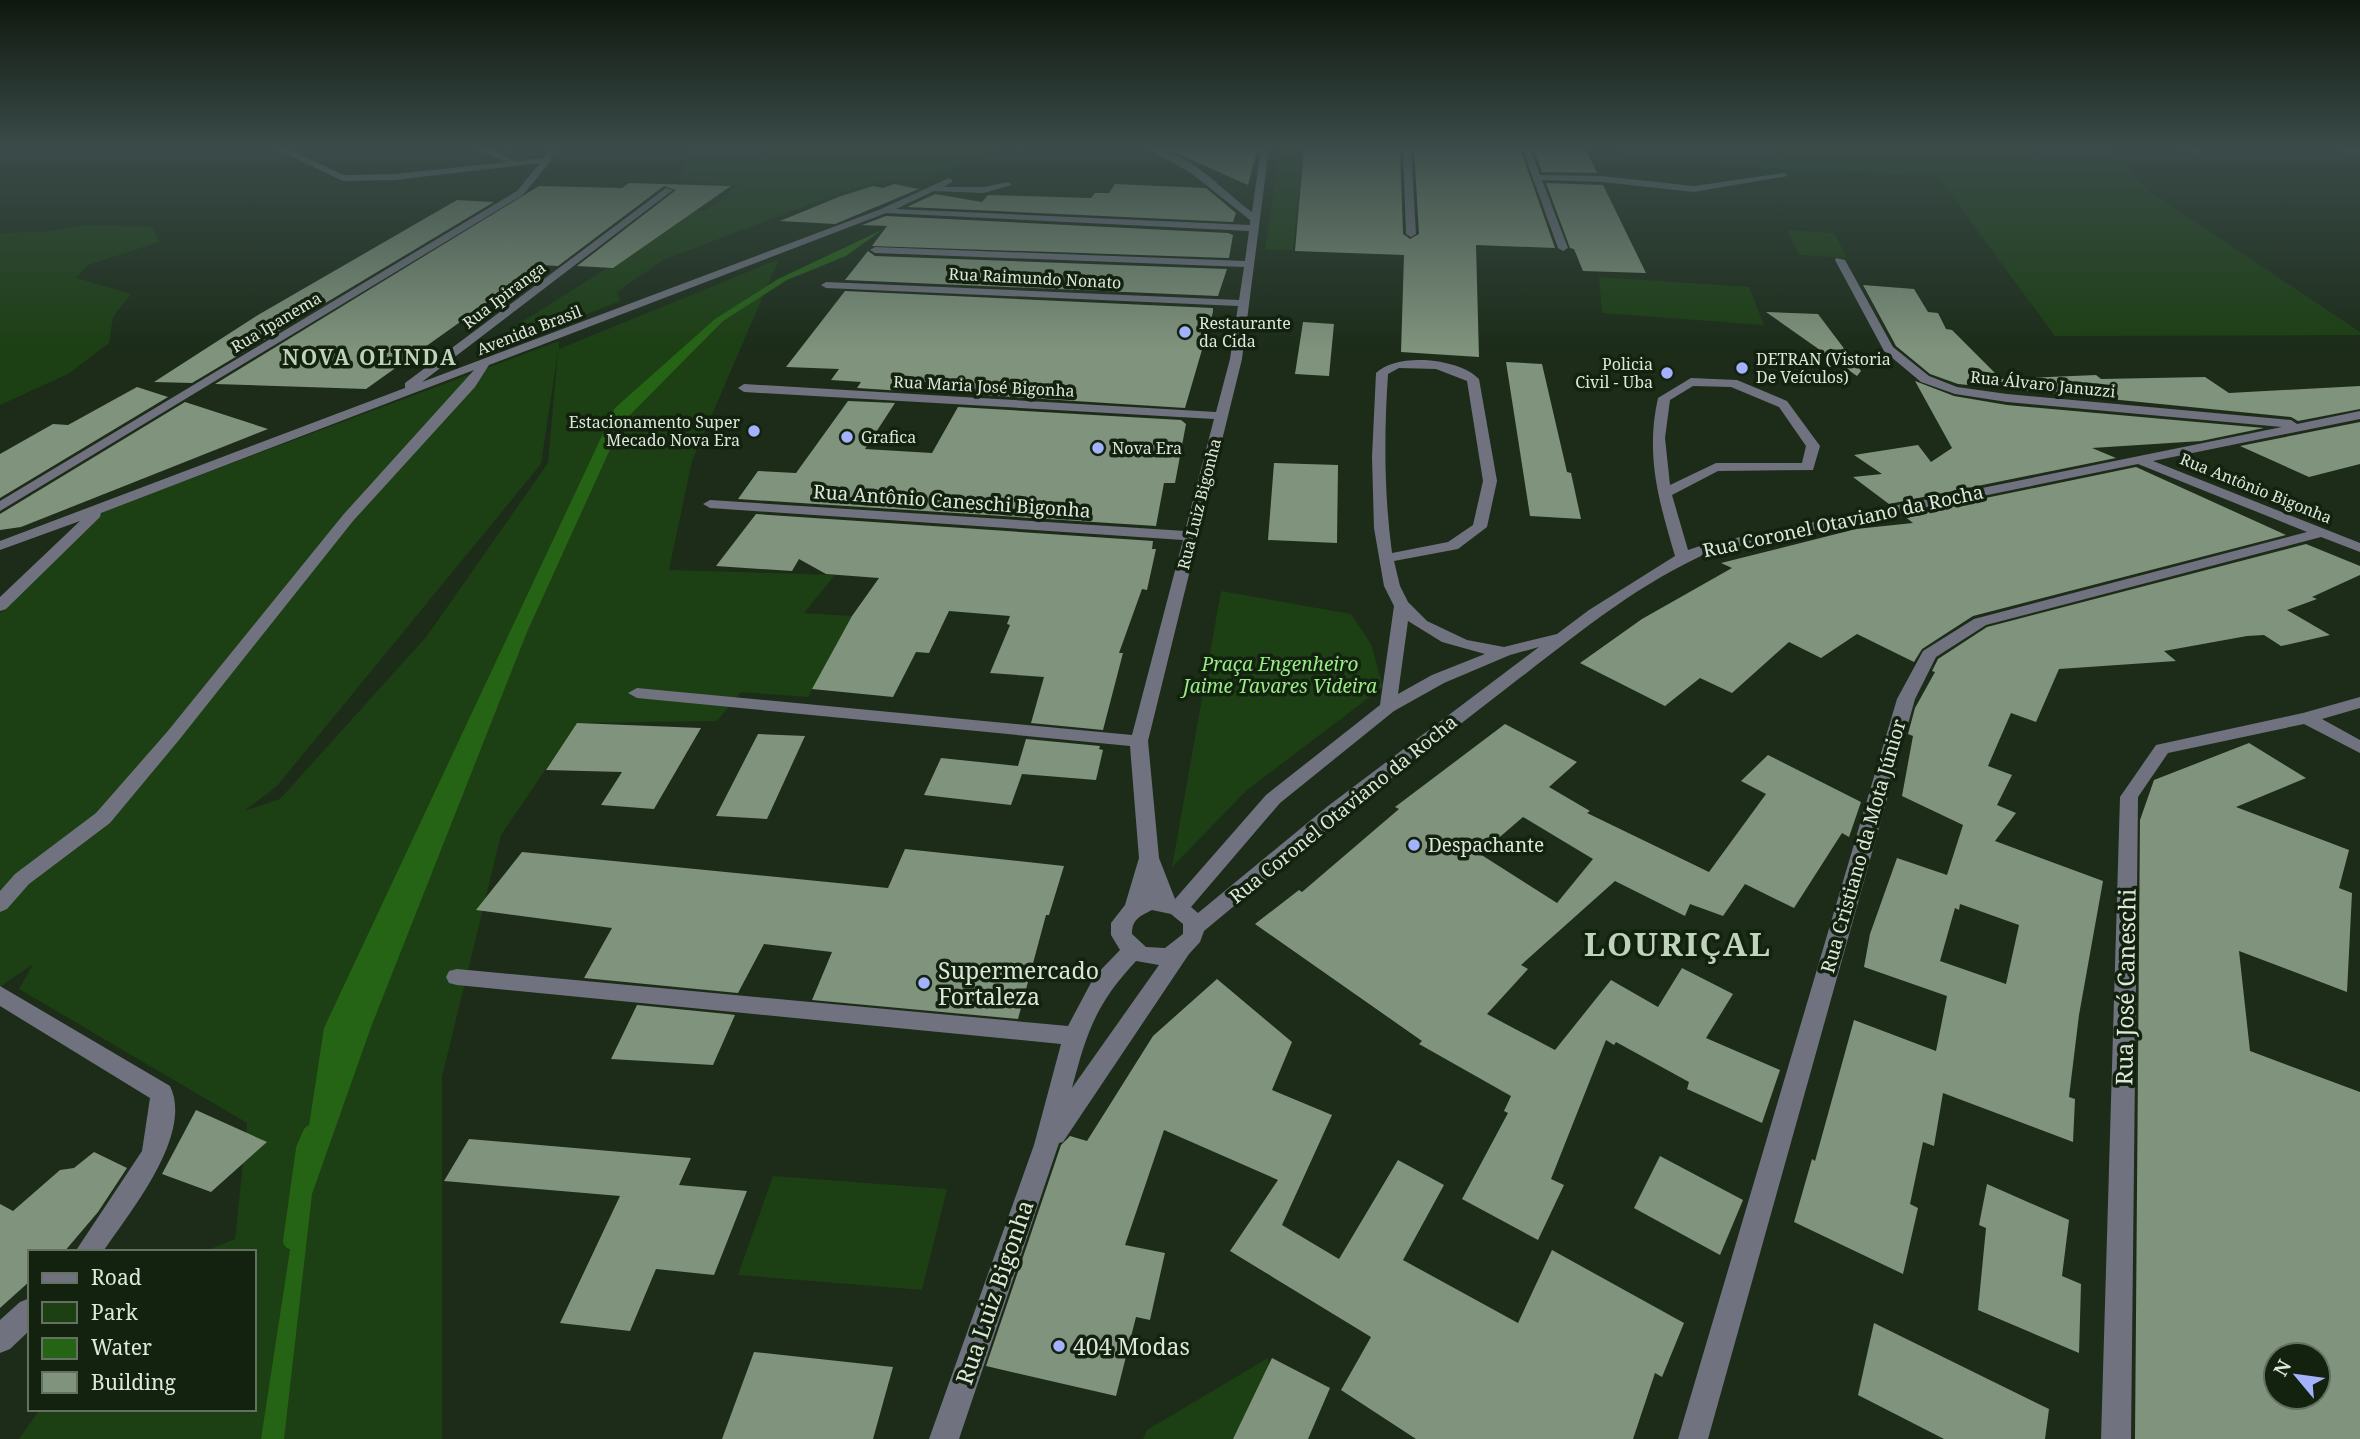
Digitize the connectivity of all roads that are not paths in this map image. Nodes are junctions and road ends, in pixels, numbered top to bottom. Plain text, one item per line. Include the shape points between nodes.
1 (485, 215) edge
2 (636, 215) edge
3 (873, 215) edge
4 (1012, 215) edge
5 (1246, 215) edge
6 (1256, 215) edge
7 (1410, 215) edge
8 (1551, 215) edge
9 (1255, 223) junction
10 (1411, 234) dead end
11 (1563, 248) dead end
12 (875, 250) dead end
13 (1840, 260) dead end
14 (1249, 264) junction
15 (826, 285) dead end
16 (1244, 303) junction
17 (484, 364) junction
18 (744, 388) dead end
19 (392, 399) junction
20 (2360, 415) edge
21 (1222, 416) junction
22 (2308, 426) junction
23 (2139, 460) junction
24 (1663, 494) junction
25 (710, 504) dead end
26 (0, 507) edge
27 (102, 508) junction
28 (2321, 533) junction
29 (1191, 536) junction
30 (0, 546) edge
31 (2360, 548) edge
32 (1387, 558) junction
33 (1683, 558) junction
34 (0, 606) edge
35 (1402, 606) junction
36 (1565, 635) junction
37 (1504, 653) junction
38 (637, 693) dead end
39 (2360, 702) edge
40 (1388, 707) junction
41 (2306, 718) junction
42 (1139, 741) junction
43 (2360, 747) edge
44 (1149, 858) junction
45 (0, 904) edge
46 (1173, 905) junction
47 (1135, 907) junction
48 (1193, 929) junction
49 (1132, 951) junction
50 (1180, 951) junction
51 (457, 977) dead end
52 (0, 995) edge
53 (1074, 1036) junction
54 (1046, 1145) junction
55 (89, 1250) edge
56 (28, 1313) edge
57 (0, 1339) edge
58 (944, 1439) edge
59 (1693, 1439) edge
60 (2116, 1439) edge

1 - 26 street, Rua Ipanema
2 - 19 street, Rua Ipiranga
3 - 17 street, Avenida Brasil
4 - 9 street
5 - 9 street
6 - 9 street, Rua Luiz Bigonha
7 - 10 street
8 - 11 street
9 - 14 street, Rua Luiz Bigonha
12 - 14 street
13 - 22 street, Rua Álvaro Januzzi via 1888,349 1925,379 1955,390
14 - 16 street, Rua Luiz Bigonha
15 - 16 street, Rua Raimundo Nonato
16 - 21 street, Rua Luiz Bigonha
17 - 19 street, Avenida Brasil
17 - 45 street via 348,518 103,818 22,879
18 - 21 street, Rua Maria José Bigonha
19 - 27 street, Avenida Brasil
20 - 22 street, Rua Coronel Otaviano da Rocha
21 - 29 street, Rua Luiz Bigonha
22 - 23 street, Rua Coronel Otaviano da Rocha
23 - 28 street, Rua Antônio Bigonha
23 - 33 street, Rua Coronel Otaviano da Rocha via 1706,548
24 - 24 street via 1660,412 1664,398 1691,382 1733,383 1783,404 1813,446 1808,467 1716,467
24 - 33 street
25 - 29 street, Rua Antônio Caneschi Bigonha
27 - 30 street, Avenida Brasil
27 - 34 street
28 - 31 street, Rua Antônio Bigonha
28 - 59 street, Rua Cristiano da Mota Júnior via 1980,622 1929,654 1906,699
29 - 42 street, Rua Luiz Bigonha
32 - 32 street via 1378,469 1382,373 1397,365 1465,372 1473,379 1490,481 1480,527 1453,546
32 - 35 street via 1389,579
33 - 36 street, Rua Coronel Otaviano da Rocha
35 - 37 street via 1454,641
35 - 40 street
36 - 37 street
36 - 48 street, Rua Coronel Otaviano da Rocha via 1335,811
37 - 40 street via 1438,679
38 - 42 street
39 - 41 street, Rua José Caneschi
40 - 46 street via 1273,799
41 - 43 street
41 - 60 street, Rua José Caneschi via 2162,749 2129,797
42 - 44 street, Rua Luiz Bigonha
44 - 46 street, Rua Luiz Bigonha
44 - 47 street, Rua Luiz Bigonha
46 - 47 street via 1150,902
46 - 48 street via 1190,917
47 - 49 street via 1119,928
48 - 50 street via 1190,941
49 - 50 street via 1147,957
49 - 53 street, Rua Luiz Bigonha via 1102,983
50 - 54 street, Rua Luiz Bigonha
51 - 53 street
52 - 55 street via 162,1093 154,1155
53 - 54 street, Rua Luiz Bigonha
54 - 58 street, Rua Luiz Bigonha
56 - 57 street

